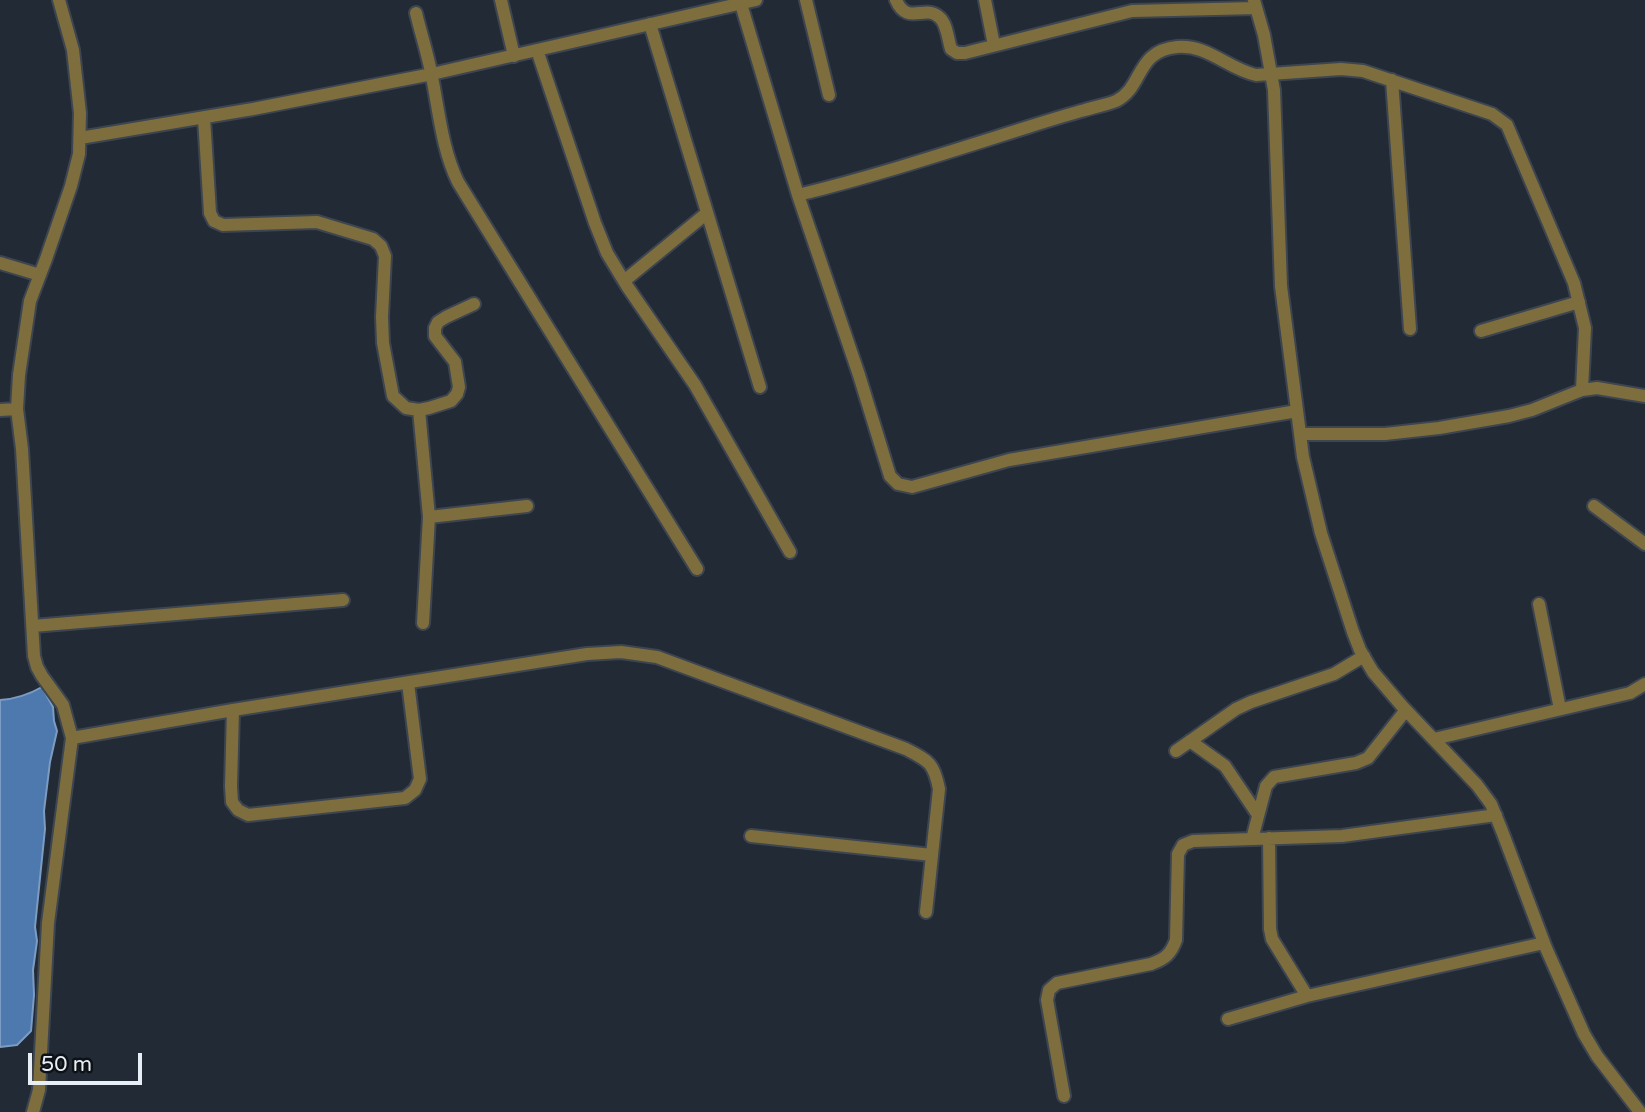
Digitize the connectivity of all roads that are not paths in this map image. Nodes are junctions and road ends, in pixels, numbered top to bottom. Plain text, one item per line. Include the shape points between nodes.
1 (59, 0) edge
2 (501, 0) edge
3 (756, 0) edge
4 (806, 0) edge
5 (896, 0) edge
6 (985, 0) edge
7 (741, 4) junction
8 (1255, 4) edge
9 (416, 13) dead end
10 (650, 24) junction
11 (994, 45) junction
12 (537, 50) junction
13 (514, 56) junction
14 (432, 74) junction
15 (1272, 74) junction
16 (1392, 80) junction
17 (829, 95) dead end
18 (204, 118) junction
19 (80, 138) junction
20 (798, 195) junction
21 (708, 213) junction
22 (0, 263) edge
23 (40, 275) junction
24 (624, 281) junction
25 (1579, 302) junction
26 (474, 304) dead end
27 (1410, 329) dead end
28 (1481, 331) dead end
29 (760, 387) dead end
30 (1582, 390) junction
31 (1645, 396) edge
32 (17, 409) junction
33 (0, 410) edge
34 (419, 410) junction
35 (1297, 411) junction
36 (1300, 434) junction
37 (527, 506) dead end
38 (1594, 506) dead end
39 (429, 517) junction
40 (1645, 544) edge
41 (790, 552) dead end
42 (697, 569) dead end
43 (343, 600) dead end
44 (1539, 604) dead end
45 (423, 622) dead end
46 (33, 626) junction
47 (1364, 656) junction
48 (408, 683) junction
49 (1645, 684) edge
50 (1560, 709) junction
51 (233, 710) junction
52 (1406, 710) junction
53 (72, 738) junction
54 (1434, 739) junction
55 (1190, 741) junction
56 (1176, 751) dead end
57 (1258, 815) junction
58 (1496, 815) junction
59 (751, 835) dead end
60 (1269, 838) junction
61 (1252, 839) junction
62 (932, 855) junction
63 (926, 912) dead end
64 (1544, 943) junction
65 (1307, 996) junction
66 (1228, 1019) dead end
67 (1064, 1096) dead end
68 (33, 1112) edge
69 (1640, 1112) edge

1 - 19 street via 72,50
2 - 13 street
3 - 7 street
4 - 17 street
5 - 11 street via 908,14 939,17 951,49 957,53
6 - 11 street
7 - 10 street
7 - 20 street
8 - 11 street via 1132,11
8 - 15 street
9 - 14 street
10 - 12 street
10 - 21 street
12 - 13 street
12 - 24 street via 595,223
13 - 14 street
14 - 18 street
14 - 42 street via 450,165 458,182
15 - 16 street via 1342,69
15 - 20 street via 1245,73 1191,47 1163,50 1151,56 1133,85 1115,101
15 - 35 street via 1281,286
16 - 25 street via 1492,114 1507,125
16 - 27 street
18 - 19 street
18 - 34 street via 214,221 223,225 317,222 373,239 382,247 383,343 391,390 407,408
19 - 23 street via 71,186
20 - 35 street via 890,476 898,484 912,487 1009,460
21 - 24 street
21 - 29 street
22 - 23 street
23 - 32 street via 30,301
24 - 41 street via 695,385
25 - 28 street
25 - 30 street via 1585,328
26 - 34 street via 446,317 435,328 435,336 455,362 457,394 451,401
30 - 31 street
30 - 36 street via 1532,410 1439,428 1385,434
32 - 33 street
32 - 46 street
34 - 39 street
35 - 36 street
36 - 47 street via 1321,533
37 - 39 street
38 - 40 street
39 - 45 street
43 - 46 street
44 - 50 street
46 - 53 street via 37,667 64,705
47 - 52 street
47 - 55 street via 1334,674 1236,709
48 - 51 street
48 - 51 street via 419,779 405,798 248,815 238,810 232,802 231,786
48 - 62 street via 587,654 657,657 925,759 936,771 939,789
49 - 50 street via 1630,693
50 - 54 street
51 - 53 street
52 - 54 street
52 - 57 street via 1368,758 1274,777 1266,786
53 - 68 street via 48,923 39,1090
54 - 58 street via 1477,785
55 - 56 street
55 - 57 street via 1225,766
57 - 61 street
58 - 60 street via 1342,836
58 - 64 street
59 - 62 street
60 - 61 street
60 - 65 street via 1272,939
61 - 67 street via 1183,845 1178,854 1176,940 1164,959 1057,983 1049,990
62 - 63 street
64 - 65 street
64 - 69 street via 1584,1034
65 - 66 street

